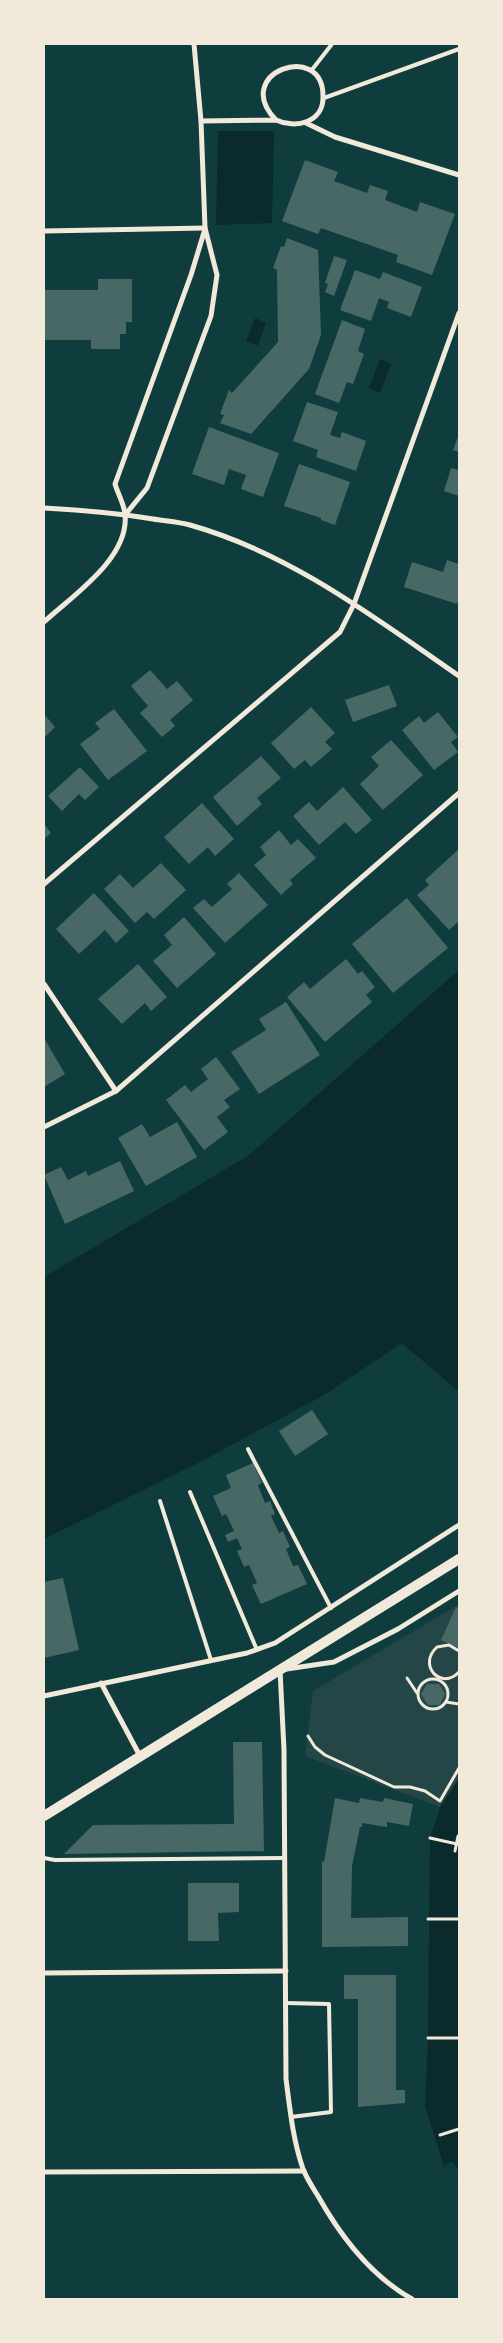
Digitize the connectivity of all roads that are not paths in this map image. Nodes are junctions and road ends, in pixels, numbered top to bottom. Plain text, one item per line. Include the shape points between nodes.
1 (194, 44) edge
2 (332, 44) edge
3 (459, 49) edge
4 (311, 71) junction
5 (324, 98) junction
6 (276, 120) junction
7 (201, 121) junction
8 (306, 123) junction
9 (459, 175) edge
10 (205, 228) junction
11 (44, 231) edge
12 (459, 313) edge
13 (44, 508) edge
14 (125, 514) junction
15 (354, 604) junction
16 (44, 622) edge
17 (459, 676) edge
18 (459, 794) edge
19 (44, 884) edge
20 (44, 984) edge
21 (116, 1091) junction
22 (44, 1128) edge
23 (248, 1448) dead end
24 (190, 1492) dead end
25 (160, 1501) dead end
26 (459, 1525) edge
27 (459, 1559) edge
28 (459, 1591) edge
29 (331, 1608) junction
30 (257, 1650) junction
31 (211, 1660) junction
32 (280, 1670) junction
33 (101, 1683) junction
34 (44, 1696) edge
35 (140, 1756) junction
36 (44, 1816) edge
37 (44, 1858) edge
38 (285, 1858) junction
39 (286, 1971) junction
40 (44, 1973) edge
41 (286, 2003) junction
42 (291, 2117) junction
43 (304, 2171) junction
44 (44, 2172) edge
45 (412, 2299) edge

1 - 7 street
2 - 4 lane
3 - 5 lane
4 - 5 street via 323,88
4 - 6 street via 302,67 281,68 266,82 264,103
5 - 8 street via 318,113
6 - 7 street
6 - 8 street via 285,125
7 - 10 street
8 - 9 street via 335,137
10 - 11 street
10 - 14 street via 115,484
10 - 14 street via 217,275 211,316 147,488
12 - 15 street
13 - 14 street
14 - 15 street via 189,525 245,544 298,570
14 - 16 street via 121,539 110,562
15 - 17 street
15 - 19 street via 340,632
18 - 21 street
20 - 21 street
21 - 22 street
23 - 29 lane
24 - 30 lane
25 - 31 lane
26 - 29 street
27 - 32 main road
28 - 32 street via 398,1629 334,1662
29 - 30 street via 275,1643
30 - 31 street
31 - 33 street
32 - 35 main road
32 - 38 street
33 - 34 street
33 - 35 street
35 - 36 main road
37 - 38 lane
38 - 39 street
39 - 40 street
39 - 41 street
41 - 42 street via 286,2079
41 - 42 lane via 329,2004 331,2112
42 - 43 street
43 - 44 street
43 - 45 street via 328,2214 357,2255 399,2292

